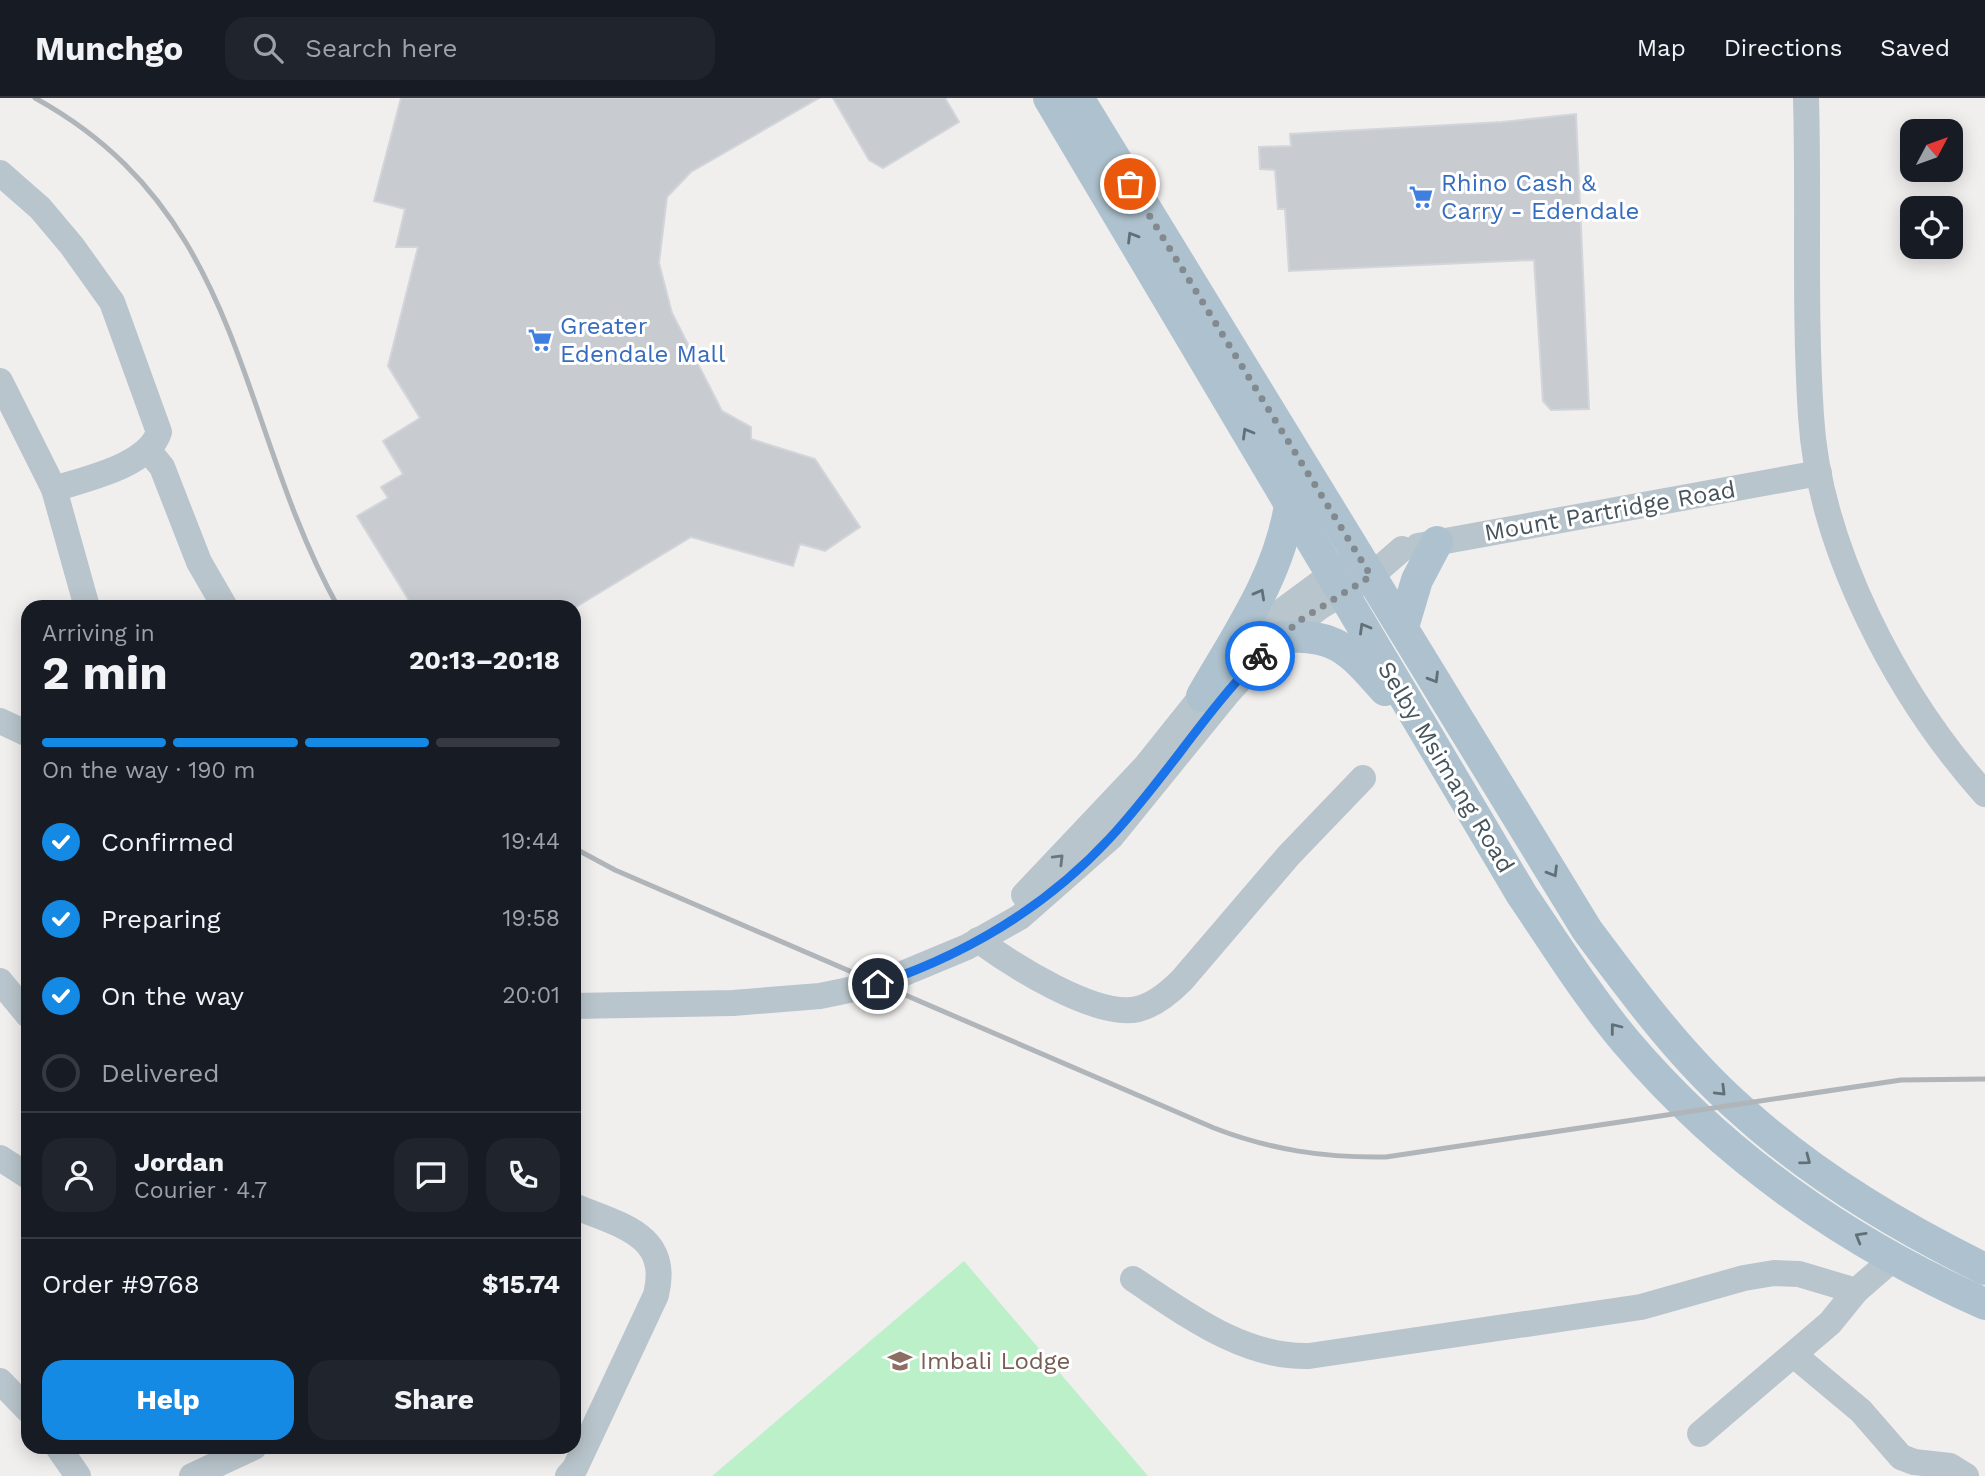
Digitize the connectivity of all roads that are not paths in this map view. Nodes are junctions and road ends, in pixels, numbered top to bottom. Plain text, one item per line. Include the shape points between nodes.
1 (1049, 98) edge
2 (1078, 98) edge
3 (1806, 98) edge
4 (0, 173) edge
5 (0, 381) edge
6 (148, 450) junction
7 (1819, 473) junction
8 (54, 489) junction
9 (1290, 505) junction
10 (1437, 542) junction
11 (1365, 565) junction
12 (1338, 582) junction
13 (85, 600) edge
14 (221, 600) edge
15 (1403, 627) junction
16 (1278, 638) junction
17 (1202, 695) junction
18 (0, 721) edge
19 (21, 731) edge
20 (1427, 738) junction
21 (1363, 778) dead end
22 (1985, 794) edge
23 (988, 934) junction
24 (0, 981) edge
25 (21, 1006) edge
26 (581, 1006) edge
27 (0, 1158) edge
28 (21, 1172) edge
29 (581, 1209) edge
30 (1895, 1257) junction
31 (1985, 1269) edge
32 (1133, 1279) dead end
33 (1856, 1291) junction
34 (1985, 1304) edge
35 (1794, 1355) junction
36 (0, 1381) edge
37 (21, 1403) edge
38 (1700, 1434) dead end
39 (63, 1454) edge
40 (239, 1454) edge
41 (78, 1476) edge
42 (192, 1476) edge
43 (568, 1476) edge
44 (1966, 1476) edge

9 -> 1 main road, Selby Msimang Road
2 - 11 main road, Selby Msimang Road
3 - 7 street via 1811,417
4 - 6 street via 40,208 112,302 159,432
5 - 8 street
6 - 8 street via 113,469
6 - 14 street via 162,467 199,562
7 - 10 street, Mount Partridge Road
7 - 22 street via 1833,527 1879,642 1922,715
8 - 13 street
9 - 12 main road, Selby Msimang Road
17 -> 9 main road via 1276,562
10 - 11 street, Mount Partridge Road via 1402,549
10 - 15 main road via 1417,580
11 - 12 street, Mount Partridge Road
11 - 15 main road, Selby Msimang Road
12 - 16 street, Mount Partridge Road
12 - 17 street, Mount Partridge Road via 1267,622
20 -> 12 main road, Selby Msimang Road
15 -> 31 main road, Selby Msimang Road via 1587,930 1692,1062 1751,1119 1868,1204
16 - 20 main road via 1319,636 1344,648
16 - 23 street, Mount Partridge Road via 1111,837 1020,917
23 -> 17 street, Mount Partridge Road via 1145,767
18 - 19 street
30 -> 20 main road, Selby Msimang Road via 1802,1203 1715,1134 1660,1080 1570,967
21 - 23 street via 1176,986 1137,1010 1102,1006 1074,996 1012,965
23 - 26 street, Mount Partridge Road via 904,975 820,996
24 - 25 street
27 - 28 street
29 - 43 street via 643,1238 659,1260 661,1276
30 - 33 street
30 - 34 main road, Selby Msimang Road
32 - 33 street via 1223,1334 1284,1357 1641,1307 1774,1273 1799,1274
33 - 35 street via 1830,1323
35 - 38 street
35 - 44 street via 1861,1411 1901,1457 1950,1466
36 - 37 street
39 - 41 street
40 - 42 street

